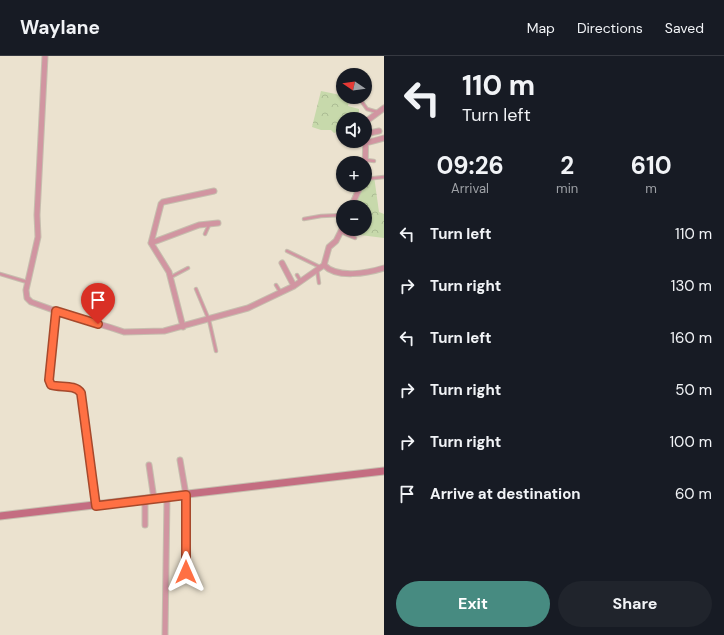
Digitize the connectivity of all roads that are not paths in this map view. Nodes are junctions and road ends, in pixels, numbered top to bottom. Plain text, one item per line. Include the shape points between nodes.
1 (45, 56) edge
2 (363, 104) edge
3 (384, 108) edge
4 (377, 112) junction
5 (372, 116) edge
6 (379, 131) dead end
7 (372, 132) edge
8 (384, 138) edge
9 (372, 141) edge
10 (384, 178) edge
11 (372, 179) edge
12 (214, 191) dead end
13 (336, 215) edge
14 (304, 219) dead end
15 (218, 223) dead end
16 (209, 225) junction
17 (205, 234) dead end
18 (338, 236) edge
19 (352, 236) edge
20 (355, 238) dead end
21 (151, 243) junction
22 (287, 251) dead end
23 (282, 263) dead end
24 (321, 267) junction
25 (188, 268) dead end
26 (384, 268) edge
27 (0, 274) edge
28 (297, 274) dead end
29 (170, 278) junction
30 (301, 281) junction
31 (28, 282) junction
32 (319, 282) dead end
33 (276, 284) dead end
34 (294, 286) junction
35 (196, 289) dead end
36 (281, 293) junction
37 (56, 311) junction
38 (209, 320) junction
39 (183, 327) junction
40 (216, 351) dead end
41 (180, 460) dead end
42 (149, 465) dead end
43 (384, 471) edge
44 (186, 495) junction
45 (167, 497) junction
46 (154, 499) junction
47 (145, 500) junction
48 (96, 506) junction
49 (0, 516) edge
50 (145, 525) dead end
51 (186, 572) dead end
52 (165, 635) edge

1 - 31 street via 38,237
2 - 4 lane via 367,109
3 - 4 street
4 - 5 street
6 - 7 street
8 - 9 street
10 - 11 lane
12 - 21 street via 160,204
13 - 14 lane
15 - 16 street
16 - 17 lane
16 - 21 street via 199,225
18 - 24 street via 329,247
19 - 20 lane
21 - 29 street via 165,263
22 - 24 lane
23 - 34 street
24 - 26 street via 344,273
24 - 30 street
24 - 32 lane
25 - 29 lane
27 - 31 lane
28 - 30 lane
29 - 39 street
30 - 34 street
31 - 37 street via 27,298 31,302
33 - 36 lane
34 - 36 street
35 - 38 lane
36 - 38 street via 248,308
37 - 39 street via 124,332 164,332
37 - 48 street via 49,380 51,385 74,387 81,393
38 - 39 street
38 - 40 lane
41 - 44 street
42 - 46 street
43 - 44 street
44 - 45 street
44 - 51 street
45 - 46 street
45 - 52 street
46 - 47 street
47 - 48 street
47 - 50 street
48 - 49 street

